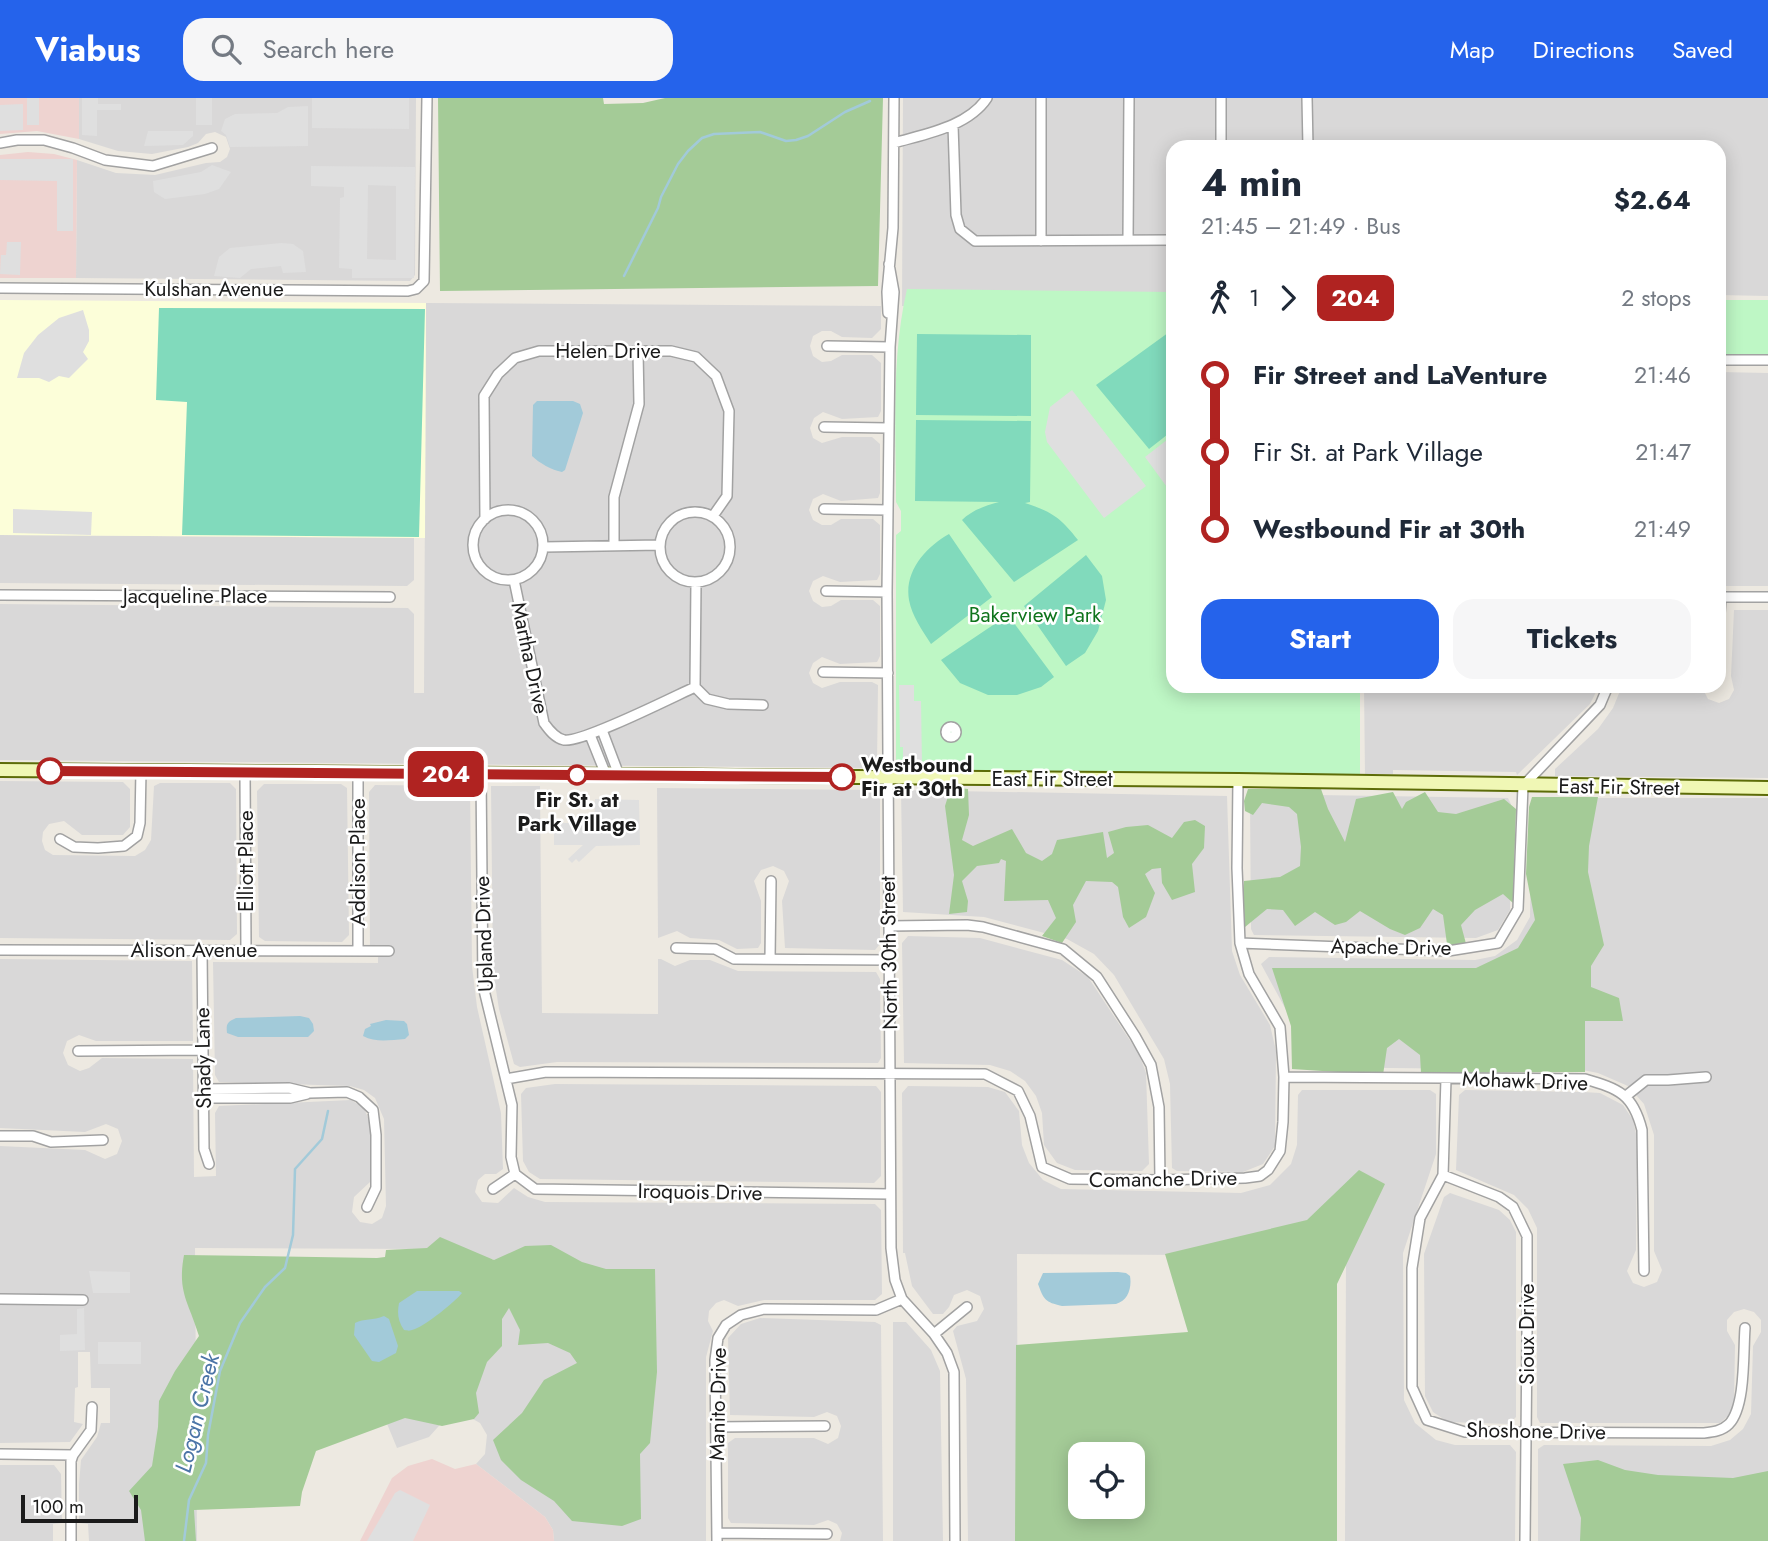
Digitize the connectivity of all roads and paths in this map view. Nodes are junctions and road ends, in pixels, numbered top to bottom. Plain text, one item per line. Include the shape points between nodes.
1 (427, 98) edge
2 (894, 98) edge
3 (987, 98) edge
4 (1041, 98) edge
5 (1129, 98) edge
6 (1221, 98) edge
7 (1307, 98) edge
8 (953, 125) junction
9 (1221, 140) edge
10 (1308, 140) edge
11 (894, 143) junction
12 (0, 144) edge
13 (212, 148) dead end
14 (1128, 240) junction
15 (1166, 240) edge
16 (1041, 241) junction
17 (0, 288) edge
18 (827, 346) dead end
19 (890, 347) junction
20 (638, 351) junction
21 (1726, 360) edge
22 (1768, 360) edge
23 (824, 427) dead end
24 (888, 428) junction
25 (824, 509) dead end
26 (888, 510) junction
27 (713, 516) junction
28 (485, 519) junction
29 (660, 545) junction
30 (614, 546) junction
31 (544, 547) junction
32 (514, 580) junction
33 (696, 582) junction
34 (826, 591) dead end
35 (887, 592) junction
36 (0, 595) edge
37 (390, 597) dead end
38 (1726, 597) edge
39 (1768, 597) edge
40 (823, 672) dead end
41 (888, 673) junction
42 (695, 687) junction
43 (1605, 693) edge
44 (763, 705) dead end
45 (602, 730) junction
46 (590, 735) junction
47 (0, 770) edge
48 (141, 770) junction
49 (245, 772) junction
50 (358, 773) junction
51 (481, 774) junction
52 (606, 775) junction
53 (619, 775) junction
54 (888, 778) junction
55 (1238, 780) junction
56 (1523, 786) junction
57 (1768, 788) edge
58 (60, 839) dead end
59 (771, 881) dead end
60 (889, 926) junction
61 (1240, 943) junction
62 (676, 948) dead end
63 (0, 950) edge
64 (202, 950) junction
65 (246, 951) junction
66 (358, 951) junction
67 (389, 951) dead end
68 (770, 959) junction
69 (889, 960) junction
70 (203, 1050) junction
71 (78, 1051) dead end
72 (890, 1074) junction
73 (1284, 1077) junction
74 (1706, 1077) dead end
75 (506, 1079) junction
76 (1446, 1079) junction
77 (204, 1094) junction
78 (1626, 1096) junction
79 (0, 1136) edge
80 (103, 1140) dead end
81 (209, 1164) dead end
82 (515, 1174) junction
83 (1443, 1175) junction
84 (1160, 1180) junction
85 (492, 1189) dead end
86 (890, 1194) junction
87 (367, 1207) dead end
88 (1644, 1270) dead end
89 (0, 1299) edge
90 (902, 1299) junction
91 (83, 1300) dead end
92 (967, 1307) dead end
93 (1745, 1328) dead end
94 (934, 1334) junction
95 (92, 1407) dead end
96 (825, 1426) dead end
97 (716, 1427) junction
98 (1526, 1432) junction
99 (0, 1454) edge
100 (73, 1455) junction
101 (827, 1534) dead end
102 (717, 1537) edge
103 (71, 1541) edge
104 (956, 1541) edge
105 (1525, 1541) edge

1 - 17 street, Kulshan Avenue via 424,281 416,289
2 - 11 street, North 30th Street
3 - 8 street
4 - 16 street
5 - 14 street
6 - 9 street
7 - 10 street
8 - 11 street
8 - 16 street via 960,229 975,241
11 - 19 street, North 30th Street via 887,292
12 - 13 street via 44,141 105,160 153,166
14 - 15 street
14 - 16 street
18 - 19 street
19 - 24 street, North 30th Street
20 - 27 street, Helen Drive via 696,356 716,376 729,411 727,496
20 - 28 street, Helen Drive via 539,351 515,358 498,374 484,396
20 - 30 street via 639,404 614,497
21 - 22 street
23 - 24 street
24 - 26 street, North 30th Street
25 - 26 street
26 - 35 street, North 30th Street
27 - 29 street via 702,512 678,516 662,533
27 - 33 street via 728,533 729,555 717,574
28 - 31 street via 497,512 523,513 541,533
28 - 32 street via 476,531 476,560 485,572
29 - 30 street
29 - 33 street via 670,571
30 - 31 street
31 - 32 street via 534,568
32 - 46 street, Martha Drive via 544,723 565,741
33 - 42 street
34 - 35 street
35 - 41 street, North 30th Street
36 - 37 street, Jacqueline Place
38 - 39 street
40 - 41 street
41 - 54 street, North 30th Street
42 - 44 street via 707,699
42 - 45 street
43 - 56 street via 1600,705
45 - 46 street
45 - 53 street
46 - 52 street
47 - 48 street, East Fir Street
48 - 49 street, East Fir Street
48 - 58 street via 137,836 124,846 97,848 74,847
49 - 50 street, East Fir Street
49 - 65 street, Elliott Place
50 - 51 street, East Fir Street
50 - 66 street, Addison Place
51 - 52 street, East Fir Street
51 - 75 street, Upland Drive via 483,986
52 - 53 street, East Fir Street
53 - 54 street, East Fir Street
54 - 55 street, East Fir Street
54 - 60 street, North 30th Street
55 - 56 street, East Fir Street
55 - 61 street, Comanche Drive
56 - 57 street, East Fir Street
56 - 61 street, Apache Drive via 1518,909 1499,943 1448,951
59 - 68 street
60 - 69 street, North 30th Street
60 - 84 street via 983,927 1063,949 1097,977 1152,1065 1159,1107
61 - 73 street, Comanche Drive via 1249,974 1280,1027
62 - 68 street via 715,949 734,959
63 - 64 street, Alison Avenue
64 - 65 street, Alison Avenue
64 - 70 street, Shady Lane
65 - 66 street, Alison Avenue
66 - 67 street, Alison Avenue
68 - 69 street
69 - 72 street, North 30th Street
70 - 71 street
70 - 77 street, Shady Lane
72 - 75 street, Comanche Drive via 546,1072
72 - 84 street, Comanche Drive via 985,1074 1018,1091 1030,1116 1042,1167 1070,1180
72 - 86 street, North 30th Street
73 - 76 street, Mohawk Drive
73 - 84 street, Comanche Drive via 1280,1151 1268,1170 1245,1178
74 - 78 street via 1646,1080
75 - 82 street, Upland Drive via 512,1105
76 - 78 street, Mohawk Drive via 1585,1079
76 - 83 street, Shoshone Drive
77 - 81 street, Shady Lane via 204,1149
77 - 87 street via 290,1098 347,1092 359,1097 373,1110 376,1135 376,1188
78 - 88 street via 1642,1130
79 - 80 street via 33,1136 51,1142
82 - 85 street
82 - 86 street, Iroquois Drive via 535,1189
83 - 98 street, Sioux Drive via 1513,1207 1527,1236
83 - 98 street, Shoshone Drive via 1420,1218 1412,1268 1412,1387 1427,1420 1465,1432
86 - 90 street, North 30th Street via 892,1265
89 - 91 street
90 - 94 street, North 30th Street
90 - 97 street, Manito Drive via 876,1310 764,1309 726,1325 718,1338 715,1360
92 - 94 street
93 - 98 street, Shoshone Drive via 1739,1405 1728,1425 1719,1430
94 - 104 street, North 30th Street via 954,1372
95 - 100 street via 91,1430
96 - 97 street
97 - 102 street, Manito Drive
98 - 105 street, Sioux Drive
99 - 100 street
100 - 103 street
101 - 102 street

